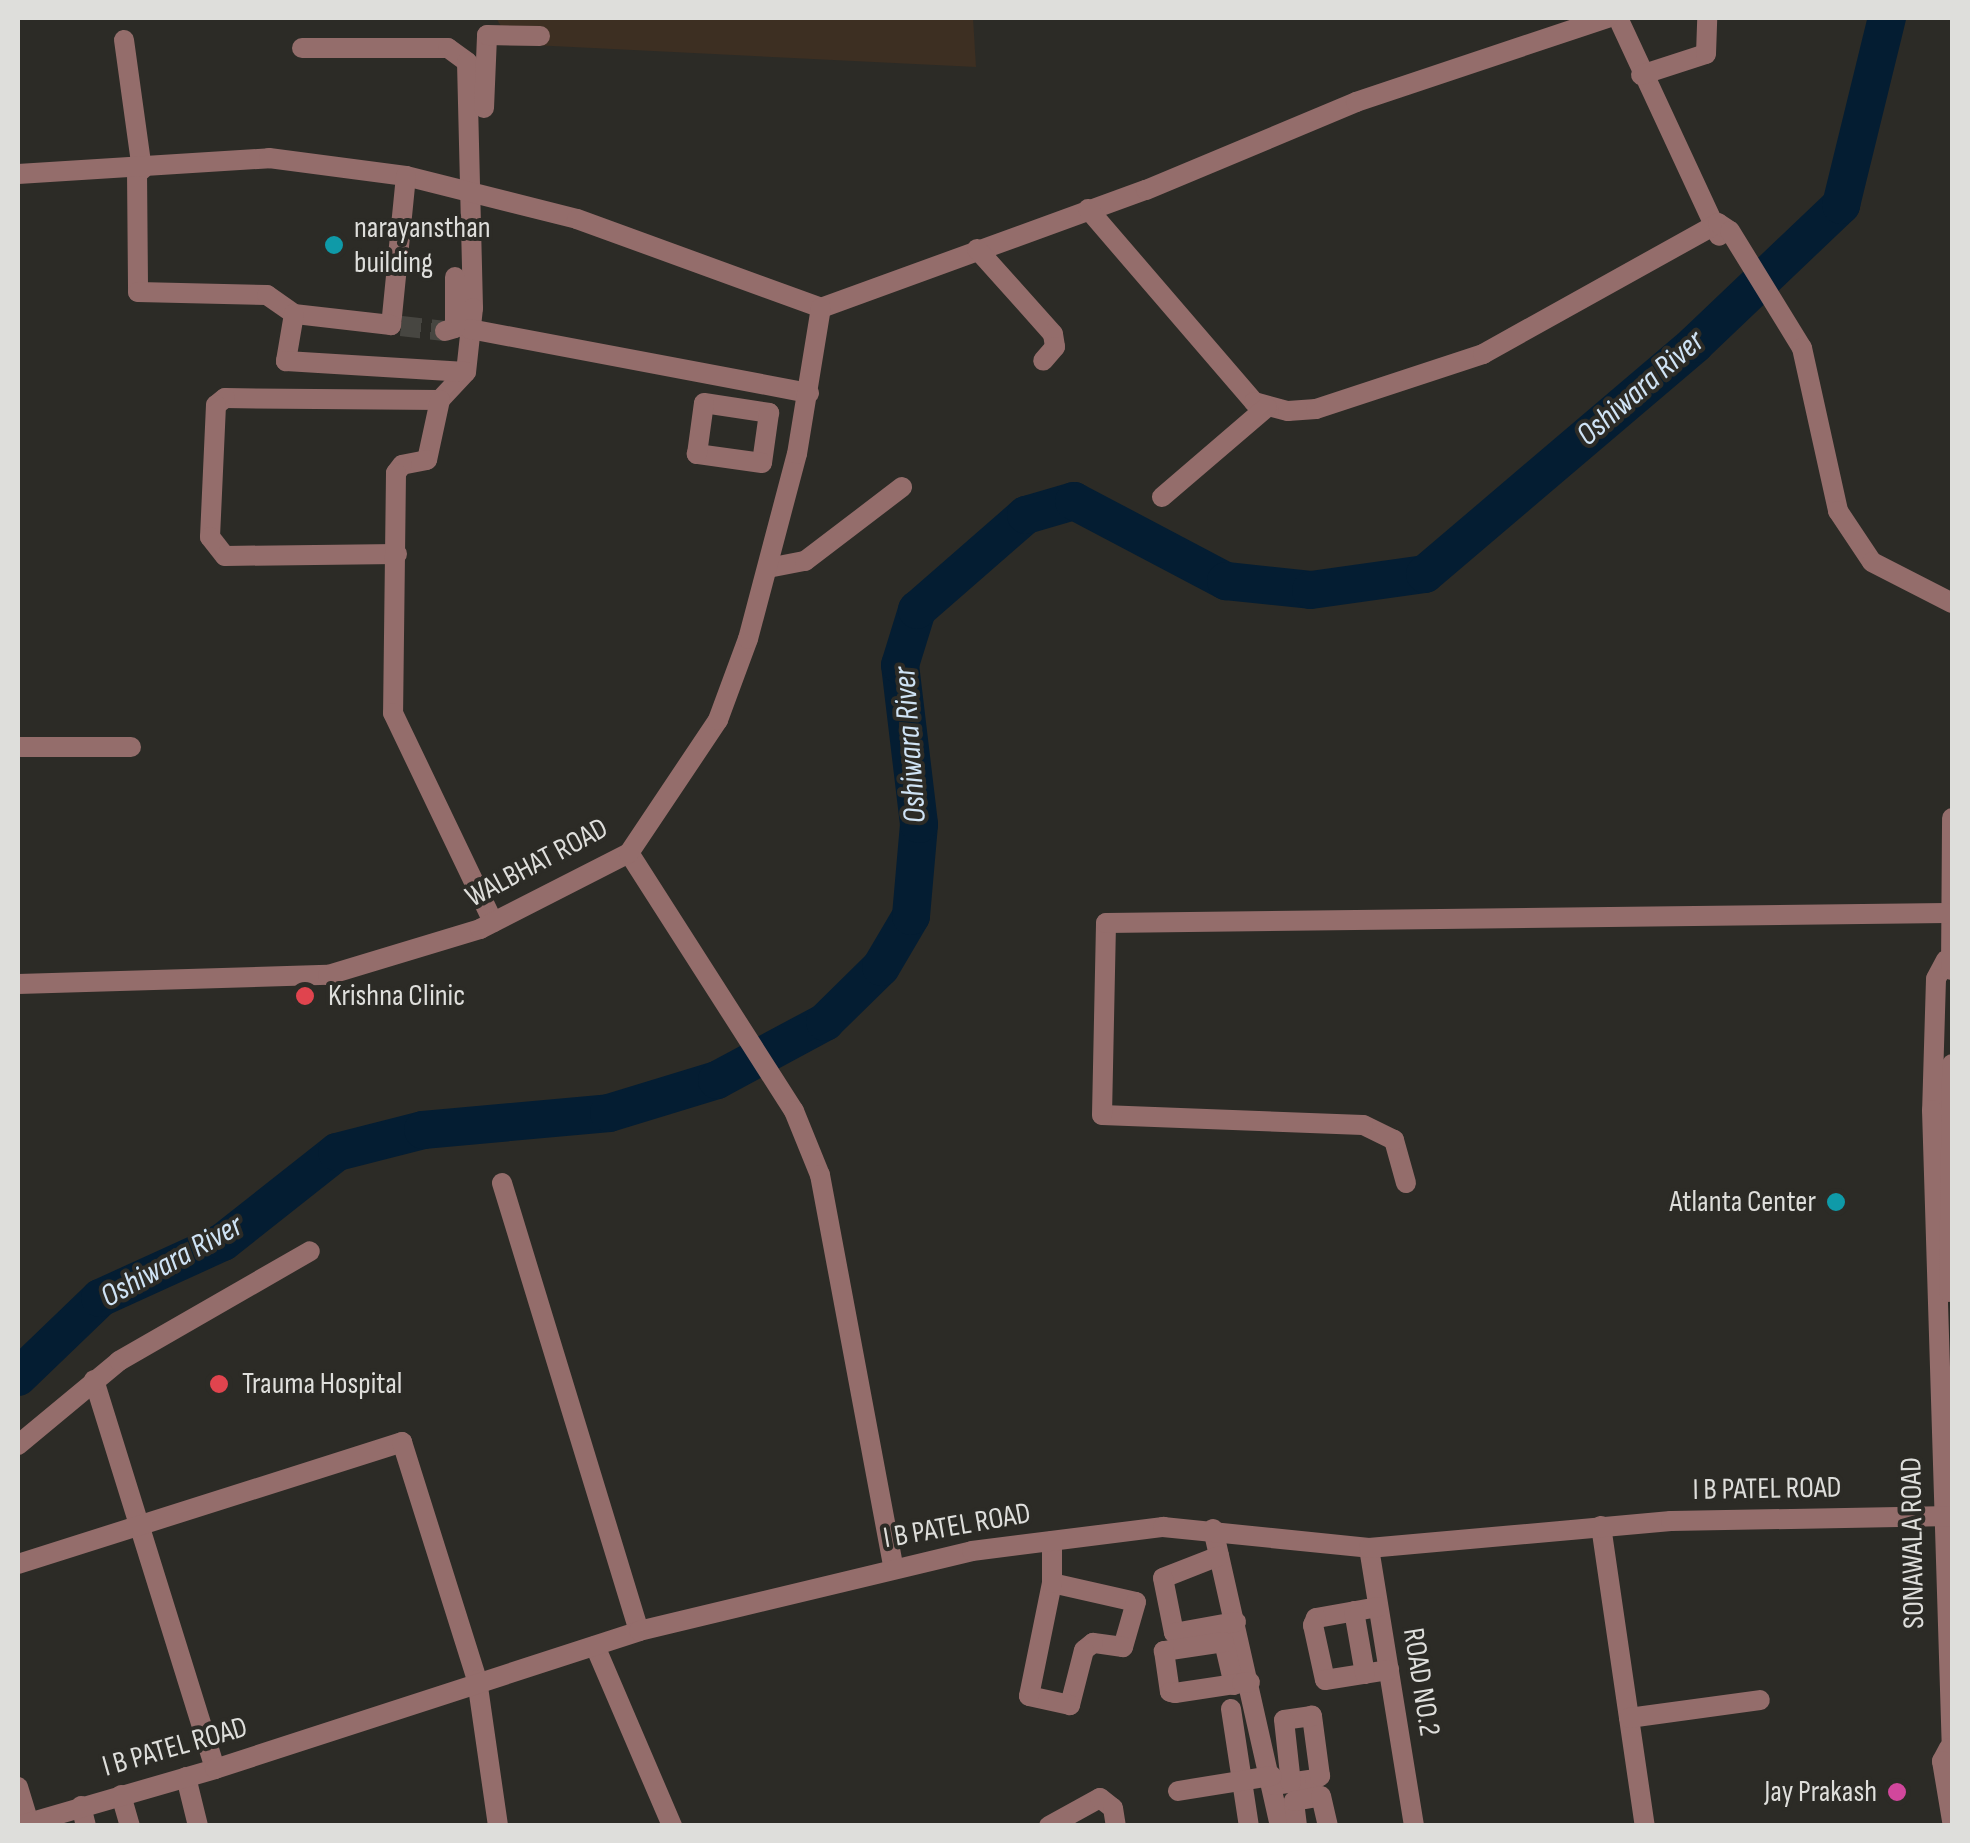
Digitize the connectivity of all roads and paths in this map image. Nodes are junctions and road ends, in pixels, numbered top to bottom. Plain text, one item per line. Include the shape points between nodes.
1 (1607, 18) edge
2 (1618, 18) edge
3 (1707, 18) edge
4 (540, 36) dead end
5 (124, 40) dead end
6 (302, 48) dead end
7 (1641, 75) junction
8 (477, 82) junction
9 (484, 108) dead end
10 (140, 170) junction
11 (18, 174) edge
12 (406, 176) junction
13 (472, 192) junction
14 (1088, 209) junction
15 (1722, 230) junction
16 (977, 249) junction
17 (455, 277) dead end
18 (821, 308) junction
19 (294, 314) junction
20 (466, 314) junction
21 (445, 331) dead end
22 (1043, 361) dead end
23 (466, 372) junction
24 (808, 393) junction
25 (440, 400) junction
26 (1267, 407) junction
27 (765, 448) dead end
28 (797, 454) junction
29 (902, 487) dead end
30 (1162, 497) dead end
31 (397, 554) junction
32 (768, 568) junction
33 (1952, 604) edge
34 (18, 747) edge
35 (131, 747) dead end
36 (1952, 818) edge
37 (628, 853) junction
38 (1948, 913) junction
39 (493, 922) junction
40 (1949, 966) edge
41 (18, 984) edge
42 (1952, 1064) edge
43 (502, 1183) dead end
44 (1406, 1183) dead end
45 (310, 1252) dead end
46 (1942, 1338) junction
47 (94, 1380) junction
48 (18, 1445) edge
49 (1946, 1516) edge
50 (142, 1524) junction
51 (1601, 1526) junction
52 (1213, 1529) junction
53 (1052, 1541) junction
54 (1369, 1548) junction
55 (1213, 1559) junction
56 (18, 1564) edge
57 (893, 1566) junction
58 (1052, 1582) junction
59 (1378, 1607) junction
60 (1354, 1611) junction
61 (1230, 1623) junction
62 (639, 1631) junction
63 (595, 1646) junction
64 (1234, 1647) junction
65 (1388, 1670) junction
66 (1364, 1674) junction
67 (477, 1680) junction
68 (1242, 1683) junction
69 (1760, 1700) dead end
70 (1231, 1709) dead end
71 (1629, 1718) junction
72 (1951, 1750) edge
73 (215, 1769) junction
74 (186, 1777) junction
75 (1242, 1781) junction
76 (1279, 1781) junction
77 (18, 1791) edge
78 (1178, 1791) dead end
79 (122, 1795) junction
80 (84, 1816) edge
81 (1288, 1819) edge
82 (1952, 1821) edge
83 (23, 1824) edge
84 (130, 1826) edge
85 (198, 1826) edge
86 (498, 1826) edge
87 (672, 1826) edge
88 (1049, 1826) edge
89 (1116, 1826) edge
90 (1248, 1826) edge
91 (1328, 1826) edge
92 (1414, 1826) edge
93 (1644, 1826) edge

1 - 14 street via 1356,102
2 - 7 street
3 - 7 street via 1706,54
4 - 8 street via 486,36
5 - 10 street
6 - 8 street via 448,48 467,62
7 - 15 street
8 - 9 street
8 - 13 street
10 - 11 street
10 - 12 street via 269,158
10 - 19 street via 138,292 267,295
12 - 13 street
12 - 19 street via 396,326
13 - 18 street via 577,220
13 - 20 street
14 - 16 street
14 - 26 street via 1214,360
15 - 26 street via 1483,354 1316,409
15 - 33 street via 1798,354 1838,511 1872,562
16 - 18 street
16 - 22 street via 1053,334 1055,347
17 - 20 street
18 - 24 street, WALBHAT ROAD
19 - 23 street via 289,363
20 - 21 street
20 - 23 street
20 - 24 street
23 - 25 street
24 - 28 street, WALBHAT ROAD
25 - 31 street via 428,457 396,474
25 - 31 street via 235,395 216,405 210,537 216,552
26 - 30 street
27 - 28 street
28 - 32 street, WALBHAT ROAD
29 - 32 street via 805,561
31 - 39 street via 393,713
32 - 37 street, WALBHAT ROAD via 718,720
34 - 35 street
36 - 38 street, SONAWALA ROAD
37 - 39 street, WALBHAT ROAD
37 - 57 street via 794,1111 830,1213
38 - 40 street, SONAWALA ROAD
38 - 44 street via 1106,923 1102,1115 1363,1125 1394,1140
39 - 41 street, WALBHAT ROAD via 328,975
40 - 46 street, SONAWALA ROAD via 1936,979 1932,1110 1936,1324
42 - 46 street, SONAWALA ROAD via 1949,1325
43 - 62 street
45 - 47 street
46 - 49 street, SONAWALA ROAD
47 - 48 street
47 - 50 street
49 - 51 street, I B PATEL ROAD
49 - 72 street, SONAWALA ROAD
50 - 56 street
50 - 67 street via 402,1442
50 - 73 street
51 - 54 street, I B PATEL ROAD
51 - 71 street
52 - 53 street, I B PATEL ROAD via 1163,1527
52 - 54 street, I B PATEL ROAD
52 - 55 street
53 - 57 street, I B PATEL ROAD
53 - 58 street
54 - 59 street, ROAD NO.2
55 - 61 street
55 - 61 street via 1163,1578 1174,1632
57 - 62 street, I B PATEL ROAD
58 - 58 street via 1029,1696 1070,1705 1084,1650 1093,1642 1123,1647 1136,1602
59 - 60 street
59 - 65 street, ROAD NO.2
60 - 66 street
60 - 66 street via 1316,1618 1314,1625 1324,1678
61 - 64 street
62 - 63 street, I B PATEL ROAD
63 - 67 street, I B PATEL ROAD
63 - 87 street
64 - 68 street
64 - 68 street via 1220,1640 1164,1651 1168,1688
65 - 66 street
65 - 92 street, ROAD NO.2
67 - 73 street, I B PATEL ROAD
67 - 86 street
68 - 76 street
69 - 71 street
70 - 75 street
71 - 93 street
72 - 82 street, SONAWALA ROAD via 1942,1760
73 - 74 street, I B PATEL ROAD
74 - 79 street, I B PATEL ROAD
74 - 85 street
75 - 76 street
75 - 78 street
75 - 90 street
76 - 81 street
77 - 83 street
79 - 80 street, I B PATEL ROAD
79 - 84 street
80 - 83 street, I B PATEL ROAD
81 - 91 street via 1295,1800 1322,1796
88 - 89 street via 1100,1798 1113,1808

